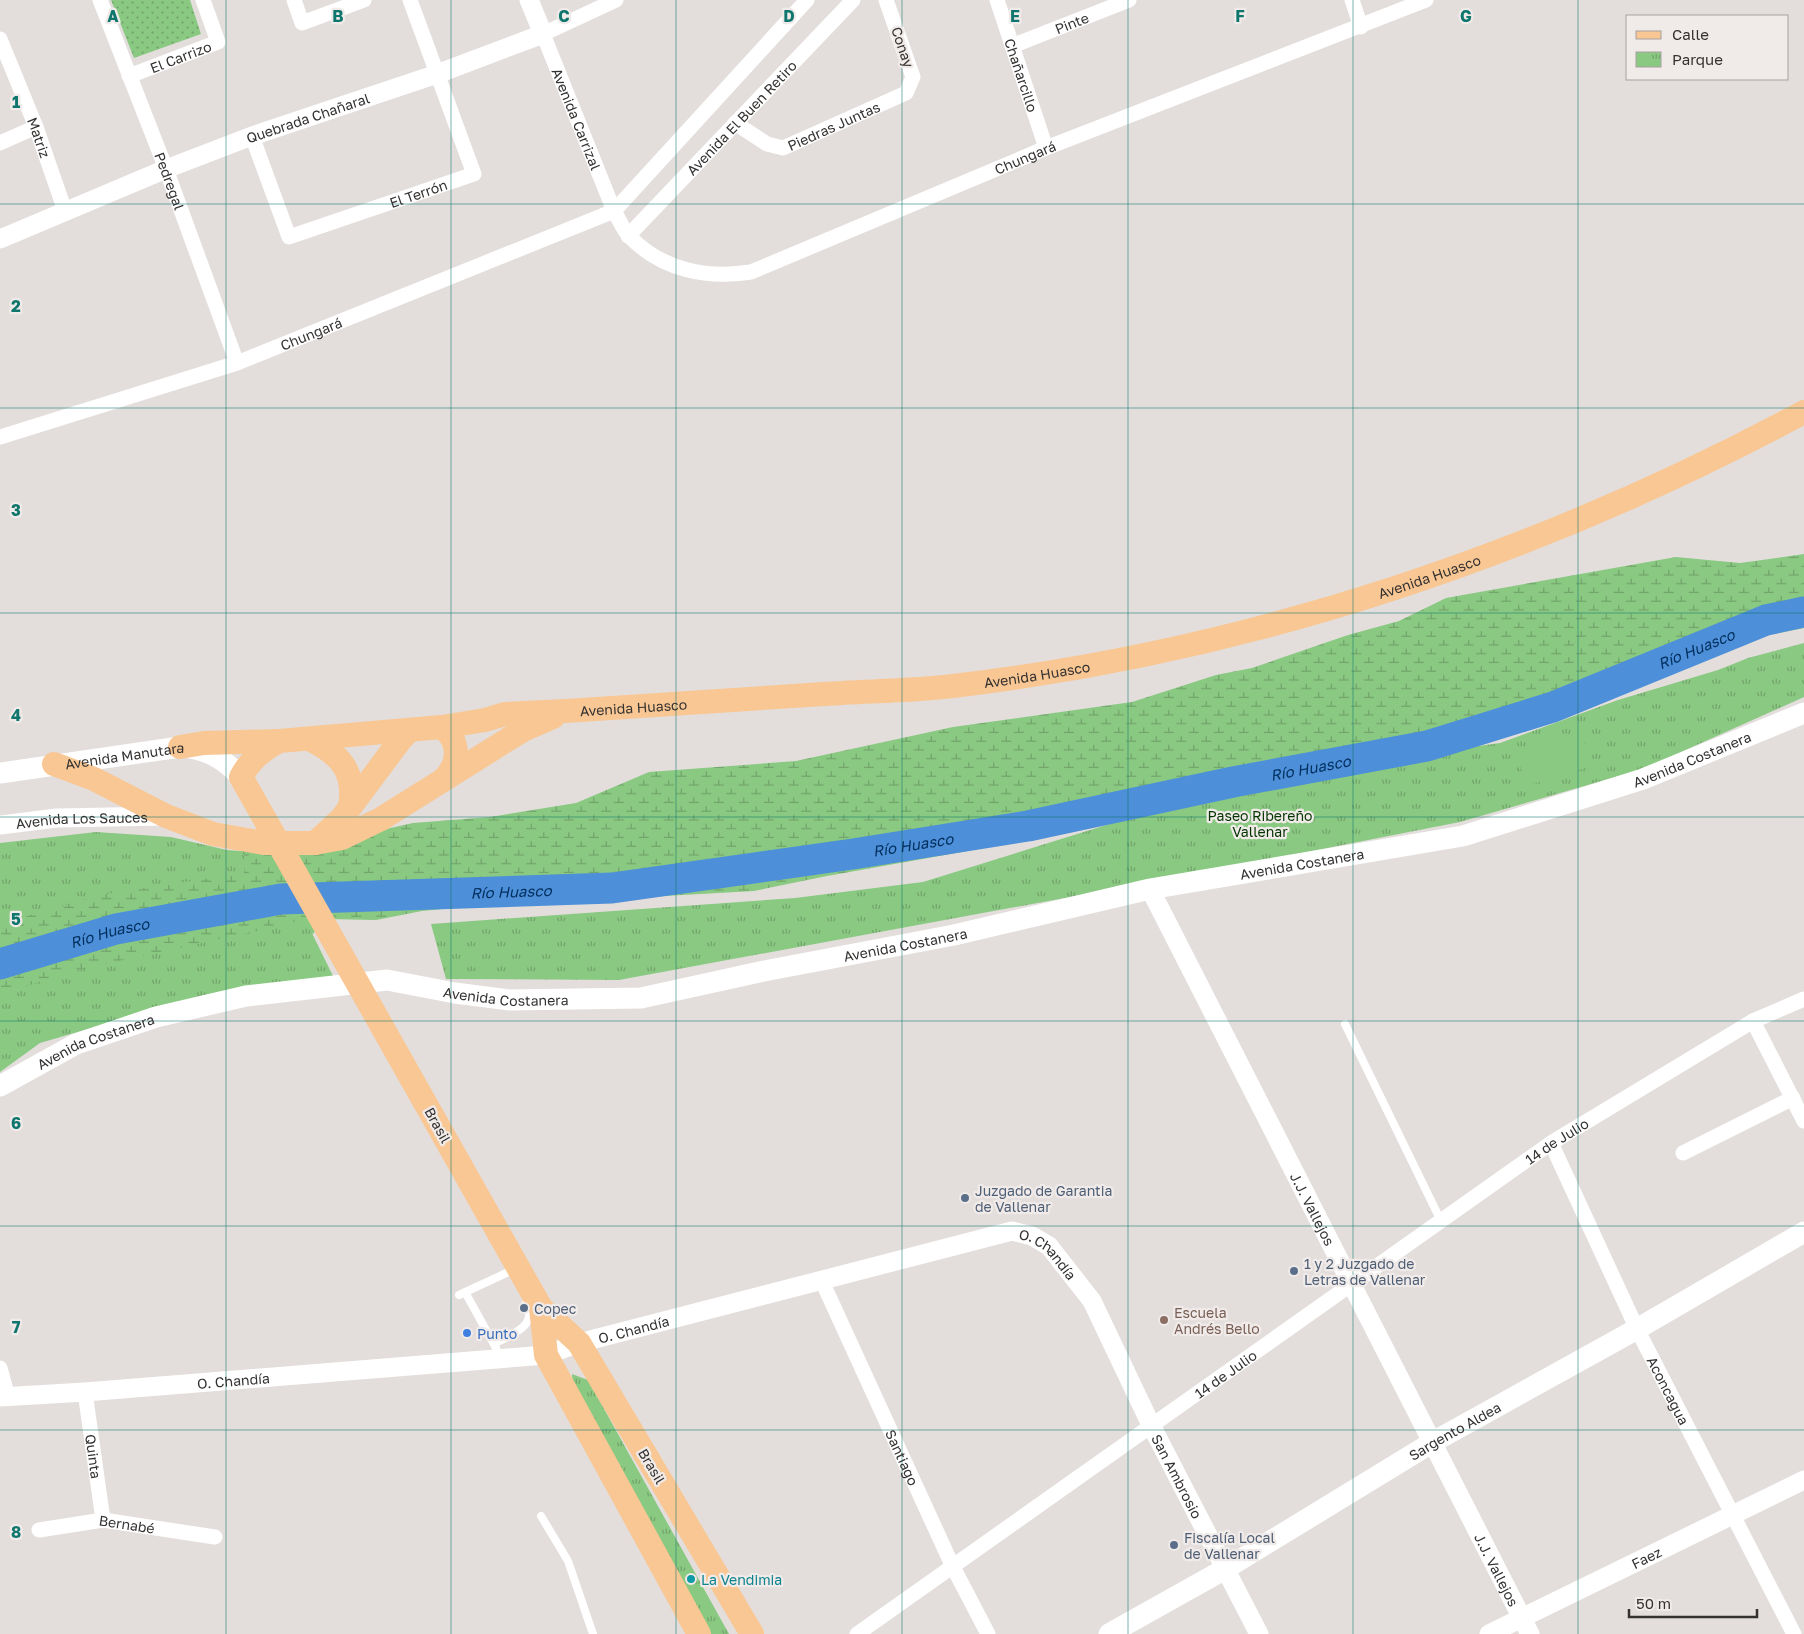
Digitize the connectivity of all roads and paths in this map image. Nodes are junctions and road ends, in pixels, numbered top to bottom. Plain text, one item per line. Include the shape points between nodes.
1 (100, 0) edge
2 (203, 0) edge
3 (294, 0) edge
4 (364, 0) edge
5 (410, 0) edge
6 (529, 0) edge
7 (616, 0) edge
8 (807, 0) edge
9 (853, 0) edge
10 (886, 0) edge
11 (997, 0) edge
12 (1129, 0) edge
13 (1352, 0) edge
14 (1426, 0) edge
15 (1361, 26) junction
16 (543, 34) junction
17 (1012, 46) junction
18 (1, 47) edge
19 (437, 74) junction
20 (129, 76) junction
21 (906, 93) joint
22 (735, 123) junction
23 (36, 127) junction
24 (252, 136) junction
25 (0, 143) edge
26 (1046, 148) junction
27 (166, 169) junction
28 (65, 211) junction
29 (614, 211) junction
30 (628, 236) junction
31 (0, 238) edge
32 (237, 363) junction
33 (1804, 412) edge
34 (0, 437) edge
35 (566, 712) junction
36 (1804, 713) edge
37 (442, 727) junction
38 (410, 730) junction
39 (309, 739) junction
40 (279, 741) junction
41 (180, 747) junction
42 (54, 764) junction
43 (0, 773) edge
44 (241, 777) junction
45 (445, 778) junction
46 (350, 807) junction
47 (166, 816) junction
48 (0, 825) edge
49 (315, 843) junction
50 (1150, 889) junction
51 (1804, 999) edge
52 (1753, 1021) junction
53 (1345, 1024) dead end
54 (0, 1086) edge
55 (1792, 1098) junction
56 (1804, 1121) edge
57 (1551, 1143) junction
58 (1683, 1153) dead end
59 (1441, 1221) junction
60 (1804, 1232) edge
61 (514, 1273) junction
62 (821, 1279) junction
63 (1352, 1284) junction
64 (521, 1294) dead end
65 (542, 1308) junction
66 (1637, 1329) junction
67 (579, 1343) junction
68 (498, 1351) junction
69 (546, 1355) junction
70 (0, 1368) edge
71 (85, 1392) junction
72 (4, 1397) edge
73 (1151, 1425) junction
74 (1433, 1442) junction
75 (1804, 1480) edge
76 (1732, 1515) junction
77 (541, 1516) dead end
78 (103, 1520) junction
79 (39, 1530) dead end
80 (215, 1537) dead end
81 (952, 1565) junction
82 (1225, 1569) junction
83 (1526, 1626) edge
84 (593, 1634) edge
85 (698, 1634) edge
86 (752, 1634) edge
87 (857, 1634) edge
88 (988, 1634) edge
89 (1109, 1634) edge
90 (1258, 1634) edge
91 (1489, 1634) edge
92 (1794, 1634) edge

1 - 20 street, Pedregal
2 - 20 street, El Carrizo via 218,42
3 - 4 street via 302,23
5 - 19 street, El Terrón
6 - 16 street, Avenida Carrizal
7 - 16 street, Quebrada Chañaral
8 - 29 street, Avenida El Buen Retiro
9 - 22 street, Avenida El Buen Retiro
10 - 21 street, Conay via 913,77
11 - 17 street, Chañarcillo
12 - 17 street, Pinte
13 - 15 street
14 - 15 street, Chungará
15 - 26 street, Chungará
16 - 19 street, Quebrada Chañaral
16 - 29 street, Avenida Carrizal
17 - 26 street, Chañarcillo
18 - 23 street, Matriz
19 - 24 street, Quebrada Chañaral
19 - 24 street, El Terrón via 474,174 289,237
20 - 27 street, Pedregal
21 - 22 street, Piedras Juntas via 783,148 767,144
22 - 30 street, Avenida El Buen Retiro
23 - 25 street
23 - 28 street, Matriz
24 - 27 street, Quebrada Chañaral
26 - 30 street, Chungará via 750,272 715,275 680,268 652,255
27 - 28 street, Quebrada Chañaral
27 - 32 street, Pedregal
28 - 31 street, Quebrada Chañaral
29 - 30 street, Avenida Carrizal
29 - 32 street, Chungará
32 - 34 street, Chungará
33 - 35 main road, Avenida Huasco via 1624,501 1490,555 1354,601 1219,638 1086,666 951,686
35 - 37 main road, Avenida Huasco via 505,714
35 - 45 main road via 536,722
36 - 50 main road, Avenida Costanera via 1643,779 1463,836
37 - 38 main road, Avenida Huasco
37 - 45 main road via 452,737 456,751 454,766
38 - 39 main road, Avenida Huasco
38 - 46 main road
39 - 40 main road, Avenida Huasco
39 - 46 main road via 331,750 345,766 352,786
40 - 41 main road via 204,743
40 - 44 main road, Avenida Huasco via 251,761
41 - 42 main road, Avenida Manutara
41 - 44 main road, Avenida Manutara via 207,751 231,766
42 - 43 main road, Avenida Manutara
42 - 47 main road via 107,785
44 - 61 main road, Brasil via 423,1099
45 - 49 main road via 381,819 342,838
46 - 49 main road
47 - 48 street, Avenida Los Sauces via 57,818
47 - 49 main road via 212,834 238,840
50 - 54 main road, Avenida Costanera via 954,935 641,998 510,1000 387,980 246,996 156,1017 76,1044
50 - 63 street, J.J. Vallejos
51 - 52 street, 14 de Julio
52 - 55 street
52 - 57 street, 14 de Julio
53 - 59 lane
55 - 56 street
55 - 58 street
57 - 59 street, 14 de Julio
57 - 66 street, Aconcagua
59 - 63 street, 14 de Julio
60 - 66 main road, Sargento Aldea
61 - 65 main road, Brasil
61 - 68 lane via 462,1294
62 - 67 street, O. Chandía
62 - 73 street, O. Chandía via 1012,1231 1032,1236 1049,1246 1092,1302
62 - 81 street, Santiago
63 - 73 street, 14 de Julio
63 - 74 street, J.J. Vallejos
64 - 68 lane via 529,1308 528,1322
65 - 67 main road, Brasil
65 - 69 main road, Brasil
66 - 74 main road, Sargento Aldea
66 - 76 street, Aconcagua
67 - 69 street, O. Chandía
67 - 86 main road, Brasil
68 - 69 street, O. Chandía
68 - 71 street, O. Chandía
69 - 85 main road, Brasil
70 - 72 street
71 - 72 street, O. Chandía
71 - 78 street, Quinta
73 - 81 street, 14 de Julio
73 - 82 street, San Ambrosio
74 - 82 main road, Sargento Aldea
74 - 83 street, J.J. Vallejos
75 - 76 street, Faez
76 - 83 street, Faez
76 - 92 street, Aconcagua
77 - 84 lane via 568,1561
78 - 79 street, Bernabé
78 - 80 street, Bernabé
81 - 87 street, 14 de Julio
81 - 88 street, Santiago
82 - 89 main road, Sargento Aldea
82 - 90 street, San Ambrosio
83 - 91 street, Faez

